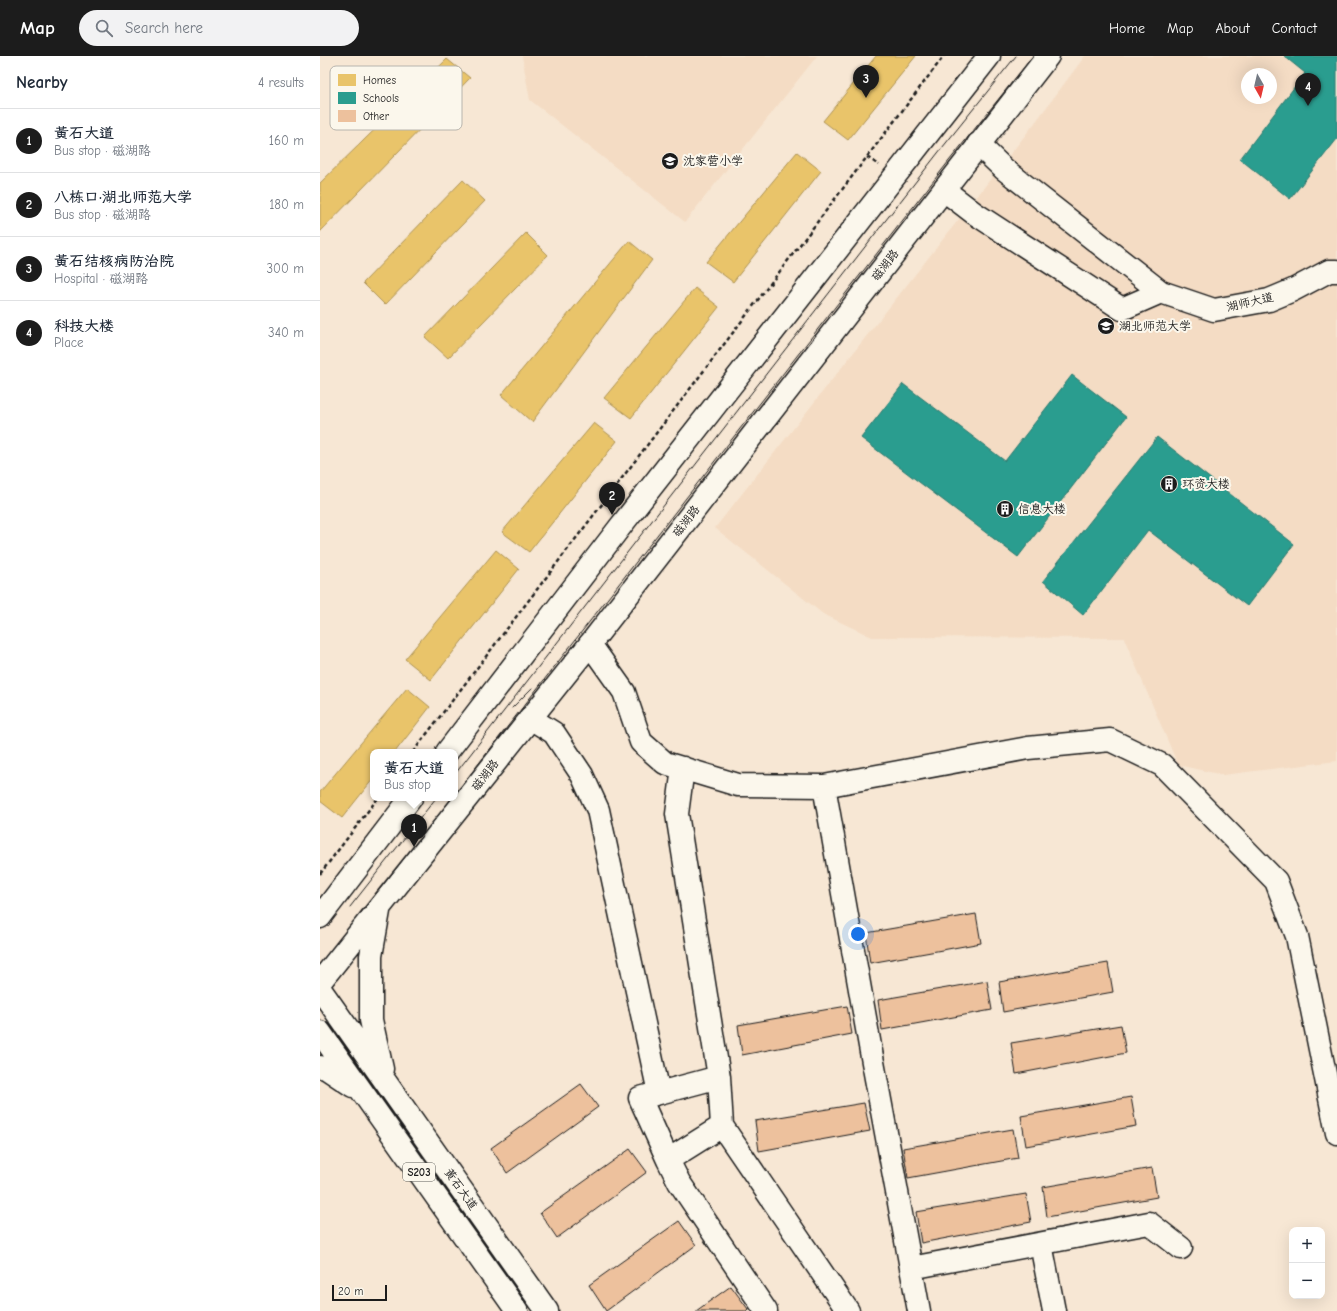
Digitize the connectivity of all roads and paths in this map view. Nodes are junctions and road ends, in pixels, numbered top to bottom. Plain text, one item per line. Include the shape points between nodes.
1 (944, 56) edge
2 (990, 56) edge
3 (1048, 56) edge
4 (978, 144) junction
5 (944, 190) junction
6 (1337, 271) edge
7 (1161, 292) junction
8 (590, 644) junction
9 (530, 718) junction
10 (415, 749) edge
11 (449, 749) edge
12 (683, 768) junction
13 (824, 786) junction
14 (376, 801) edge
15 (409, 801) edge
16 (320, 874) edge
17 (327, 899) edge
18 (379, 908) junction
19 (320, 917) edge
20 (320, 982) edge
21 (320, 989) edge
22 (320, 1032) edge
23 (320, 1067) edge
24 (719, 1077) junction
25 (384, 1080) junction
26 (363, 1093) junction
27 (659, 1093) junction
28 (722, 1126) junction
29 (1337, 1133) edge
30 (668, 1160) junction
31 (1041, 1244) junction
32 (1180, 1248) dead end
33 (911, 1268) junction
34 (517, 1311) edge
35 (547, 1311) edge
36 (766, 1311) edge
37 (848, 1311) edge
38 (919, 1311) edge
39 (1054, 1311) edge

1 - 10 path
2 - 11 street via 620,526
3 - 4 street, 磁湖路
4 - 5 street, 磁湖路
4 - 7 street, 湖师大道 via 1004,169
5 - 7 street via 974,213 1122,309
5 - 8 street, 磁湖路
6 - 7 street, 湖师大道 via 1329,271 1269,300 1214,310
8 - 9 street, 磁湖路
8 - 12 street via 624,692 641,742 665,763
9 - 18 street, 磁湖路
9 - 27 street via 554,732 582,775 598,810
12 - 13 street via 738,785
12 - 24 street via 677,814
13 - 29 street via 1028,748 1110,740 1162,764 1276,881 1297,936
13 - 33 street
14 - 16 path
15 - 17 street
17 - 19 street
18 - 20 street, 磁湖路
18 - 25 street via 371,956 371,1020
21 - 25 street, 黄石大道 / S203
22 - 26 street, 黄石大道 / S203
23 - 26 street via 326,1068
24 - 27 street
24 - 28 street
25 - 35 street, 黄石大道 / S203
26 - 34 street, 黄石大道 / S203
27 - 30 street via 640,1098
28 - 30 street
28 - 37 street
30 - 36 street via 679,1182
31 - 32 street via 1149,1223
31 - 33 street
31 - 39 street
33 - 38 street

